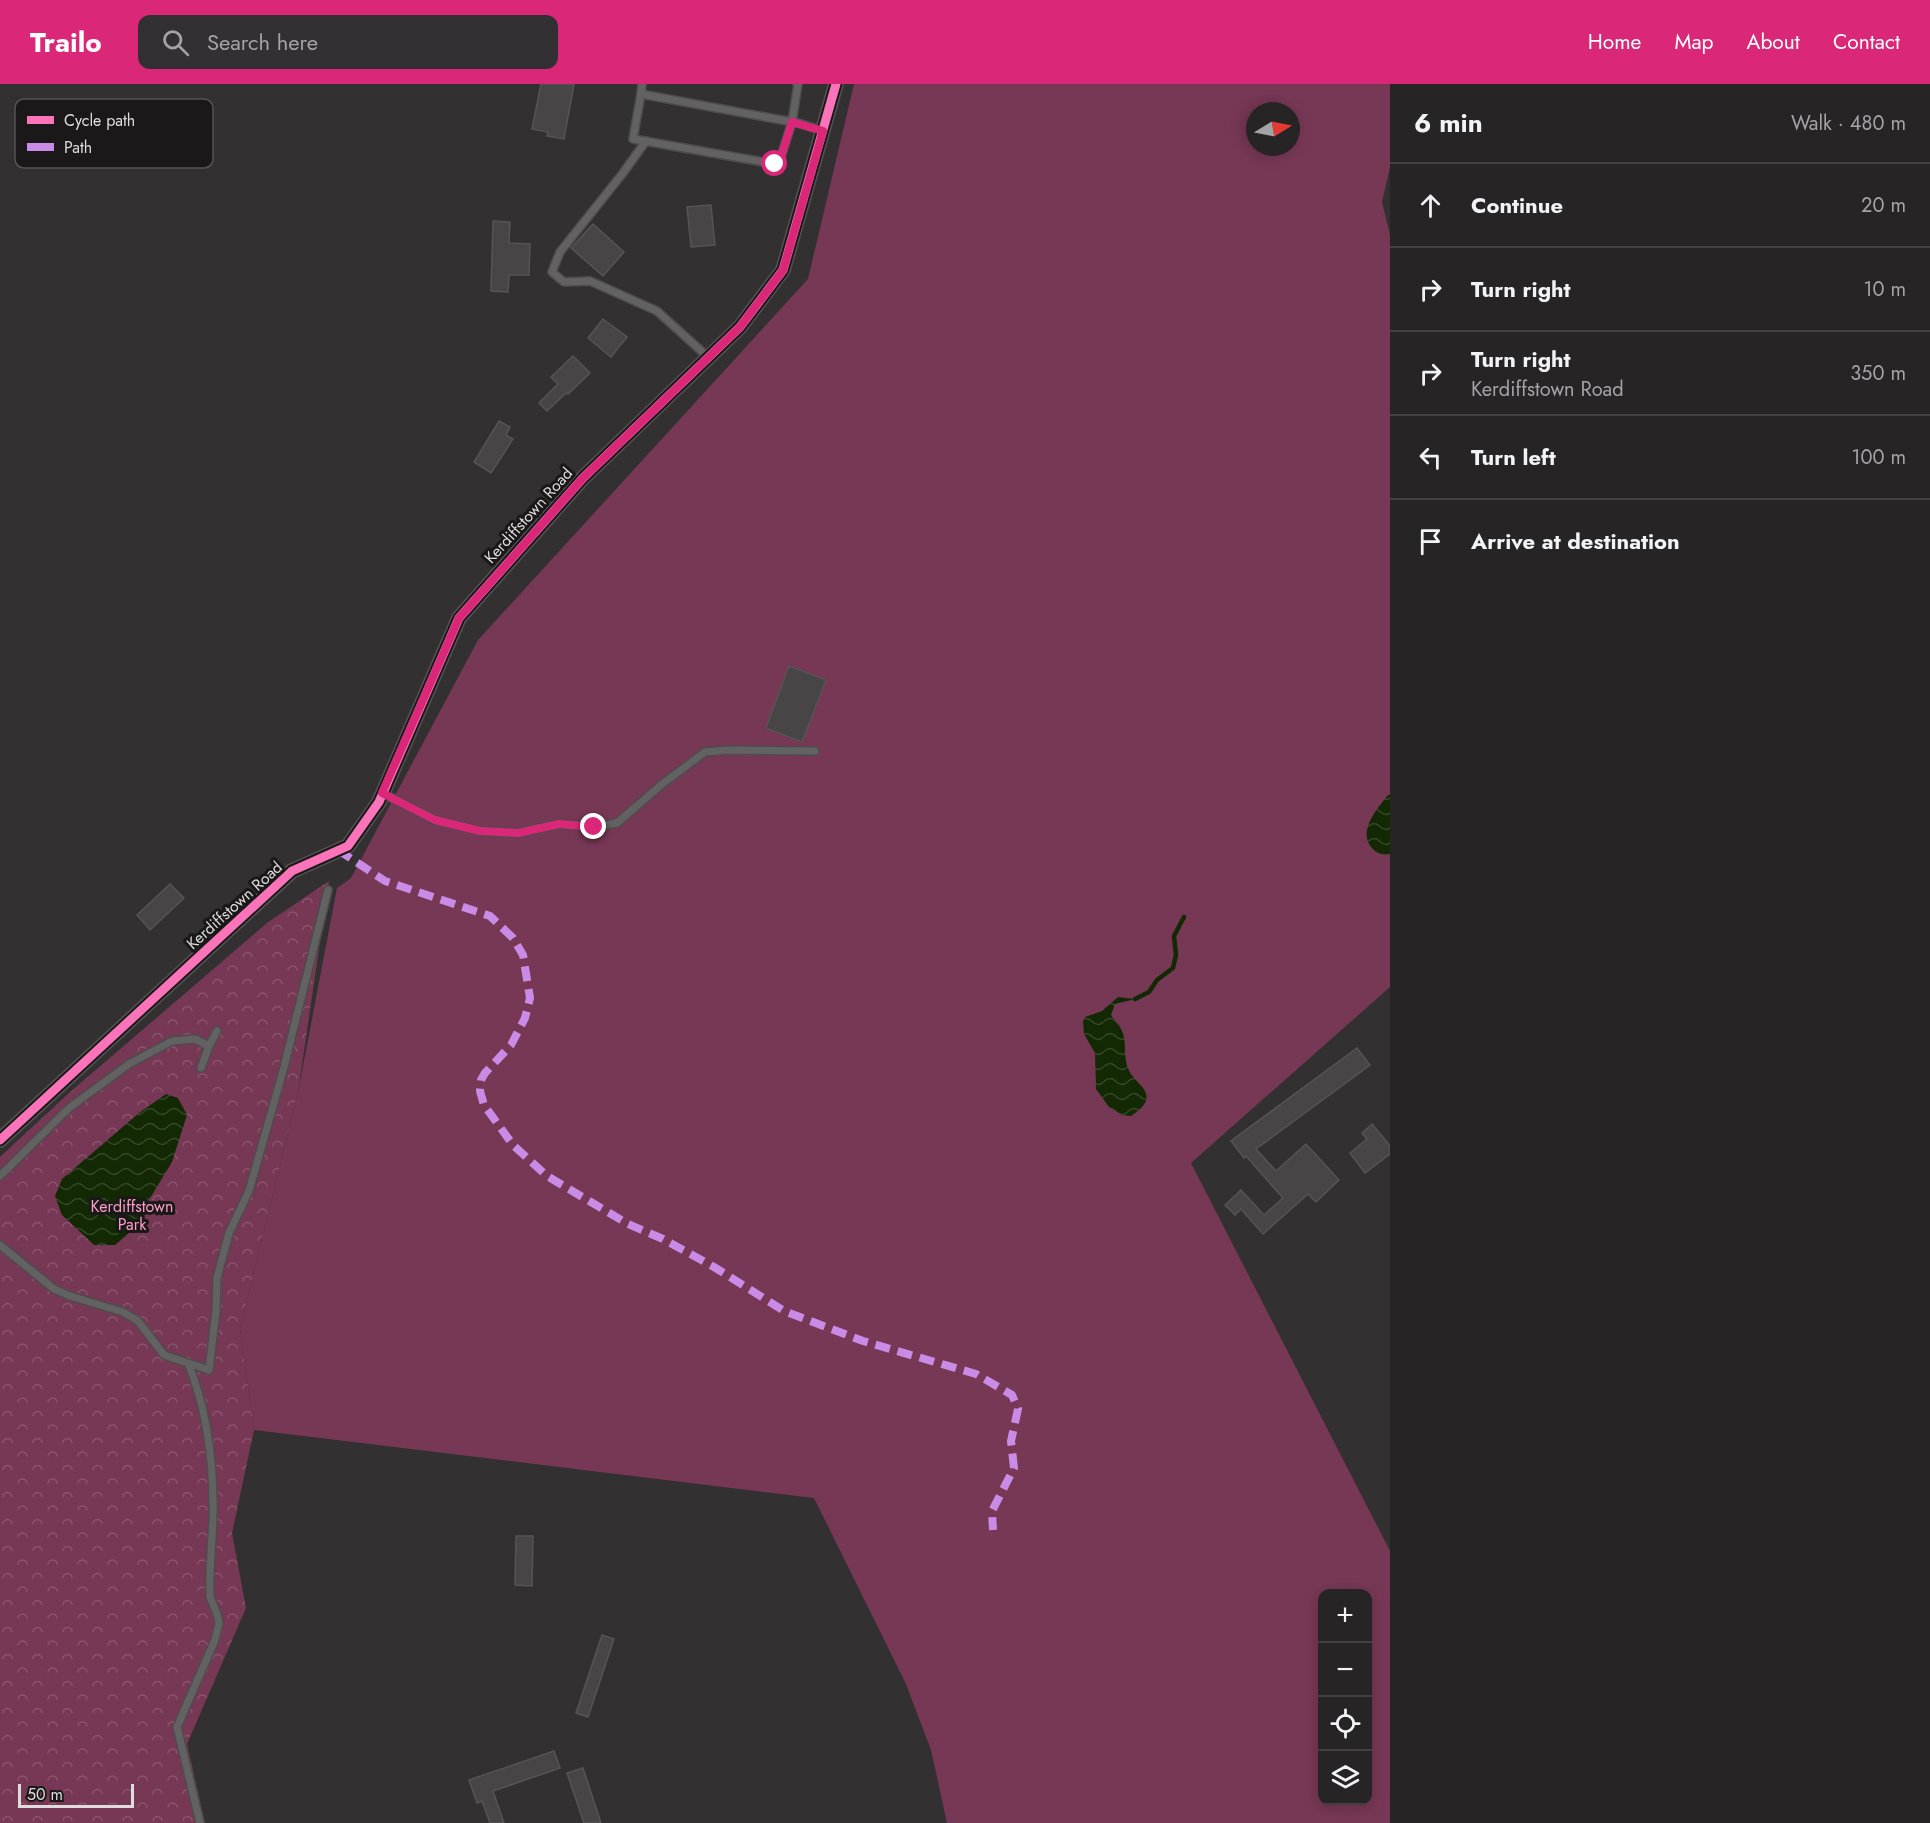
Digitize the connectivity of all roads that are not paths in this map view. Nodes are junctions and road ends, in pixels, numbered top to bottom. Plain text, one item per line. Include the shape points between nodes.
1 (642, 84) edge
2 (797, 84) edge
3 (836, 84) edge
4 (641, 94) junction
5 (792, 122) junction
6 (823, 131) junction
7 (646, 141) junction
8 (708, 357) junction
9 (815, 751) dead end
10 (382, 793) junction
11 (328, 890) dead end
12 (218, 1031) dead end
13 (209, 1046) junction
14 (201, 1068) dead end
15 (0, 1140) edge
16 (0, 1176) edge
17 (0, 1245) edge
18 (188, 1363) junction
19 (200, 1823) edge

1 - 4 lane
2 - 5 lane
3 - 6 street, Kerdiffstown Road
4 - 5 lane
4 - 7 lane via 633,139
5 - 6 lane
5 - 7 lane via 780,160 775,164
6 - 8 street, Kerdiffstown Road via 783,270 740,327
7 - 8 lane via 560,252 552,272 564,282 590,280 657,311
8 - 10 street, Kerdiffstown Road via 583,478 459,618
9 - 10 lane via 705,752 617,823 594,827 559,824 518,833 480,831 435,820
10 - 15 street, Kerdiffstown Road via 348,846 292,871
11 - 18 lane via 249,1191 229,1233 217,1278 208,1370
12 - 13 lane
13 - 14 lane
13 - 16 lane via 195,1039 172,1041 129,1064 69,1108
17 - 18 lane via 54,1289 123,1312 138,1321 164,1355
18 - 19 lane via 199,1390 210,1447 210,1597 219,1623 177,1727

